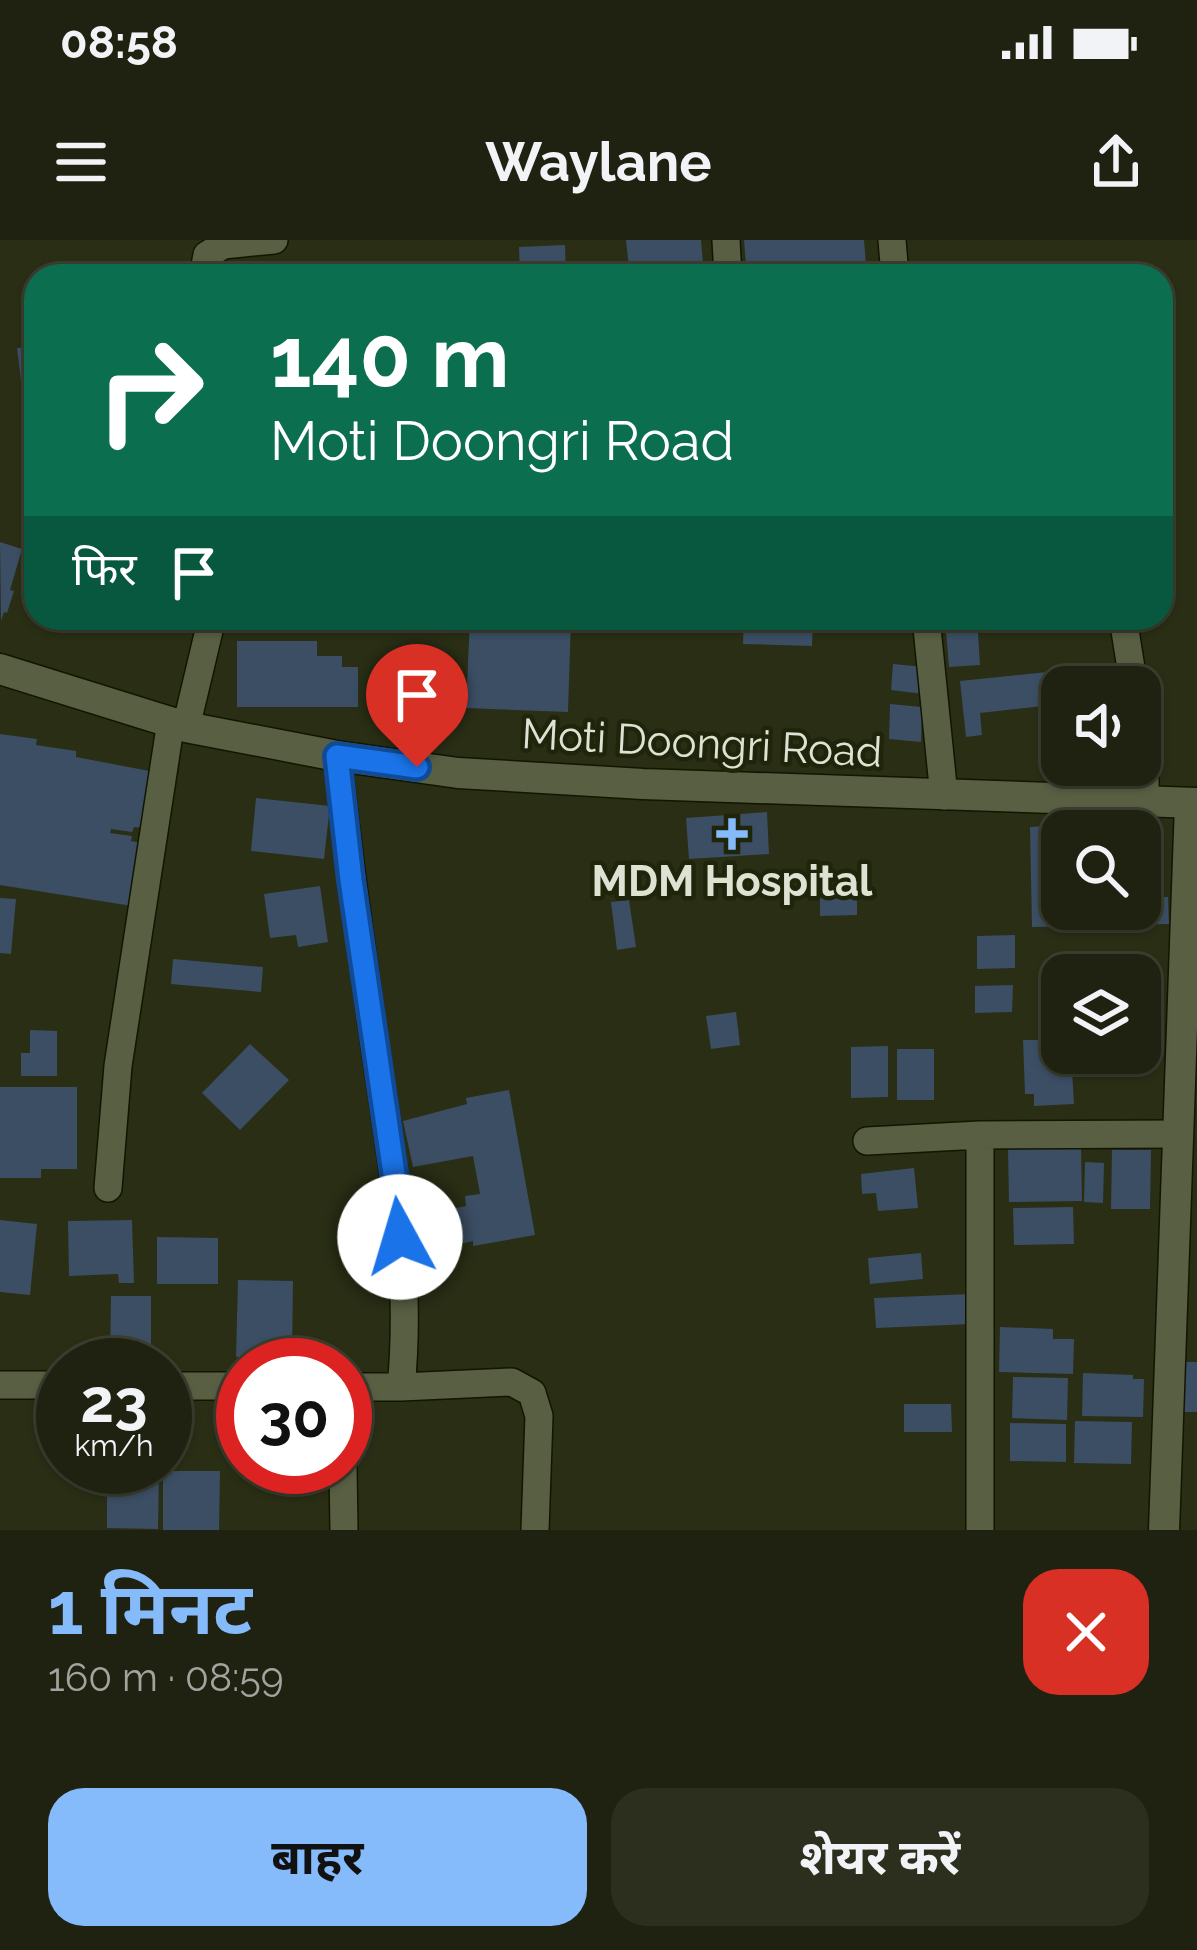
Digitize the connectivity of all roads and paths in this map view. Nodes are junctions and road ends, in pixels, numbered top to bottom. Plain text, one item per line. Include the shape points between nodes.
1 (274, 240) edge
2 (205, 264) edge
3 (208, 630) edge
4 (927, 630) edge
5 (1125, 630) edge
6 (1131, 666) edge
7 (0, 669) edge
8 (178, 724) junction
9 (337, 756) junction
10 (1145, 786) edge
11 (944, 796) junction
12 (1145, 802) junction
13 (1193, 804) edge
14 (1179, 1134) junction
15 (980, 1136) junction
16 (867, 1142) dead end
17 (108, 1188) dead end
18 (0, 1385) edge
19 (36, 1385) edge
20 (372, 1387) edge
21 (401, 1388) junction
22 (343, 1494) edge
23 (344, 1530) edge
24 (535, 1530) edge
25 (980, 1530) edge
26 (1163, 1530) edge

1 - 2 street via 224,245
3 - 8 street
4 - 11 street
5 - 6 street
7 - 8 street, Moti Doongri Road
8 - 9 street, Moti Doongri Road
8 - 17 street via 118,1066
9 - 11 street, Moti Doongri Road via 458,773
9 - 21 street via 397,1194
10 - 12 street
11 - 12 street, Moti Doongri Road
12 - 13 street, Moti Doongri Road
13 - 14 street
14 - 15 street
14 - 26 street
15 - 16 street
15 - 25 street
18 - 19 street
20 - 21 street
21 - 24 street via 512,1382 532,1393 539,1416
22 - 23 street

